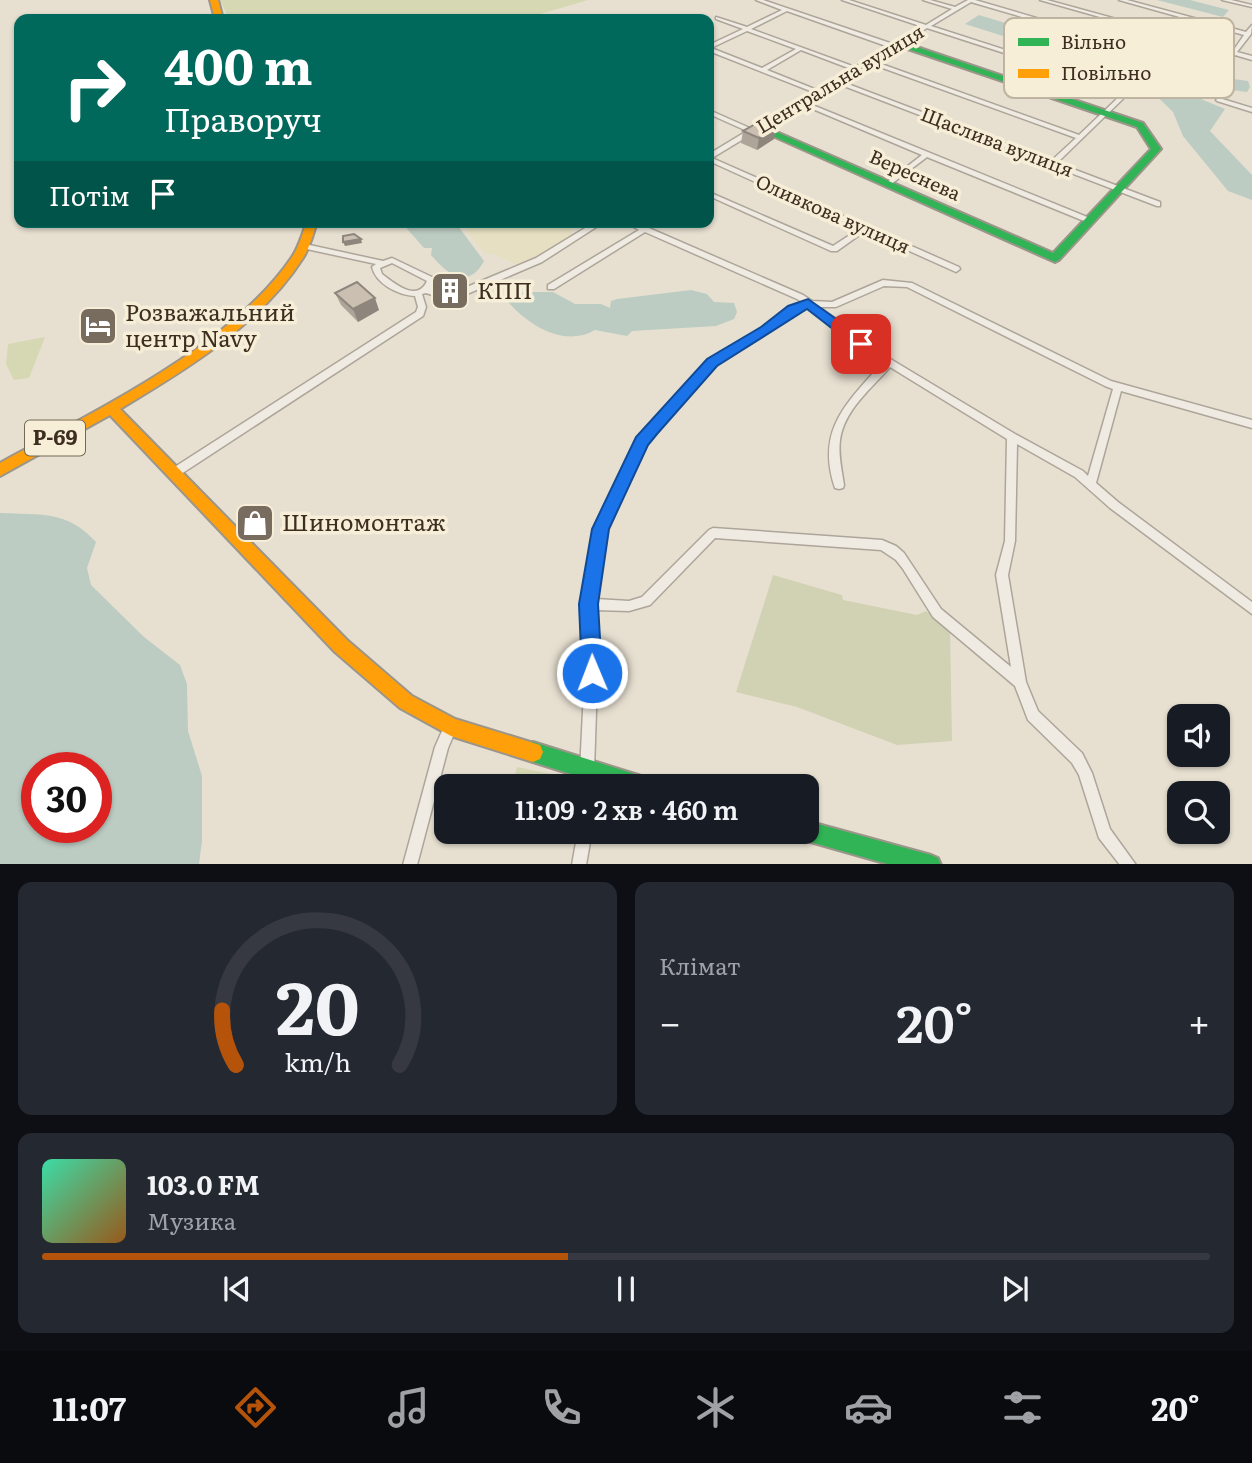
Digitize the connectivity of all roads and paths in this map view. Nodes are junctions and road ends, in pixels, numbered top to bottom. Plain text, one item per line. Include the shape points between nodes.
1 (758, 0) edge
2 (844, 0) edge
3 (925, 0) edge
4 (971, 0) edge
5 (1042, 0) edge
6 (1121, 0) edge
7 (1224, 0) edge
8 (1252, 6) edge
9 (956, 9) junction
10 (786, 10) junction
11 (718, 18) dead end
12 (1032, 18) edge
13 (1106, 18) edge
14 (1196, 18) edge
15 (818, 21) junction
16 (806, 27) dead end
17 (926, 27) junction
18 (747, 29) junction
19 (1250, 31) edge
20 (896, 45) junction
21 (714, 46) edge
22 (801, 48) junction
23 (714, 50) edge
24 (1004, 52) edge
25 (1234, 53) joint
26 (1252, 58) edge
27 (868, 61) junction
28 (856, 69) junction
29 (762, 70) junction
30 (1004, 80) edge
31 (836, 81) junction
32 (818, 92) junction
33 (1059, 98) edge
34 (1121, 98) edge
35 (1219, 100) dead end
36 (800, 103) junction
37 (1252, 110) edge
38 (1105, 113) junction
39 (714, 114) edge
40 (755, 129) junction
41 (1080, 137) junction
42 (926, 154) junction
43 (714, 155) edge
44 (714, 160) edge
45 (1052, 164) junction
46 (888, 184) junction
47 (1118, 189) junction
48 (714, 196) edge
49 (1157, 204) dead end
50 (1089, 221) junction
51 (310, 228) edge
52 (591, 228) edge
53 (640, 228) edge
54 (865, 228) junction
55 (644, 230) junction
56 (305, 246) junction
57 (376, 264) junction
58 (956, 269) dead end
59 (431, 281) junction
60 (551, 287) dead end
61 (467, 290) junction
62 (422, 292) junction
63 (808, 303) junction
64 (889, 362) junction
65 (1118, 387) junction
66 (110, 407) junction
67 (1252, 424) edge
68 (1012, 437) junction
69 (0, 470) edge
70 (174, 473) junction
71 (1091, 484) junction
72 (839, 485) dead end
73 (589, 604) junction
74 (1252, 608) edge
75 (1020, 682) junction
76 (451, 727) junction
77 (583, 774) edge
78 (591, 774) edge
79 (819, 834) edge
80 (583, 844) edge
81 (410, 864) edge
82 (579, 864) edge
83 (931, 864) edge
84 (1129, 864) edge

1 - 10 street
2 - 17 street
3 - 9 street
4 - 9 street, Центральна вулиця
4 - 12 street
5 - 13 street
6 - 14 street
7 - 8 street
9 - 17 street, Центральна вулиця
10 - 15 street
10 - 18 street
11 - 18 street
15 - 16 street
15 - 20 street
17 - 20 street, Центральна вулиця
17 - 24 street
18 - 21 street
18 - 22 street
19 - 25 street
20 - 27 street, Центральна вулиця
20 - 30 street
22 - 28 street
22 - 29 street
23 - 29 street
25 - 26 street
27 - 28 street, Центральна вулиця
27 - 41 street
28 - 31 street, Центральна вулиця
29 - 32 street
31 - 32 street, Центральна вулиця
31 - 45 street, Щаслива вулиця
32 - 36 street, Центральна вулиця
33 - 38 street
34 - 38 street
35 - 37 street
36 - 40 street, Центральна вулиця
36 - 42 street
38 - 41 street
38 - 47 street via 1140,125 1156,149
39 - 40 street
40 - 43 street, Центральна вулиця
40 - 46 street, Вереснева
41 - 45 street
42 - 46 street
42 - 50 street
44 - 54 street, Оливкова вулиця
45 - 47 street, Щаслива вулиця
46 - 50 street, Вереснева via 1055,258
47 - 49 street, Щаслива вулиця
47 - 50 street
48 - 54 street via 834,249
51 - 56 street, Р-69
52 - 61 street via 540,260
53 - 55 street
54 - 58 street, Оливкова вулиця
55 - 60 street
55 - 63 street
56 - 57 street
56 - 66 street, Р-69 via 279,281 226,330
57 - 59 street via 397,262
57 - 62 street via 378,275 399,290
59 - 61 street
59 - 62 street
61 - 62 street via 452,297
62 - 70 street via 420,314
63 - 64 street
63 - 65 street via 833,305 874,285 909,285
63 - 73 street via 712,362 642,442 601,529
64 - 68 street
64 - 72 street via 837,431
65 - 67 street
65 - 71 street
66 - 69 street, Р-69
66 - 70 street
68 - 71 street via 1063,463
68 - 75 street via 1010,541 1002,575
70 - 76 street via 341,646 406,702
71 - 74 street
73 - 75 street via 629,606 646,601 713,533 882,545 899,554 937,613
73 - 78 street
75 - 84 street via 1033,715 1077,758 1104,832
76 - 77 street
76 - 81 street
79 - 83 street
80 - 82 street

